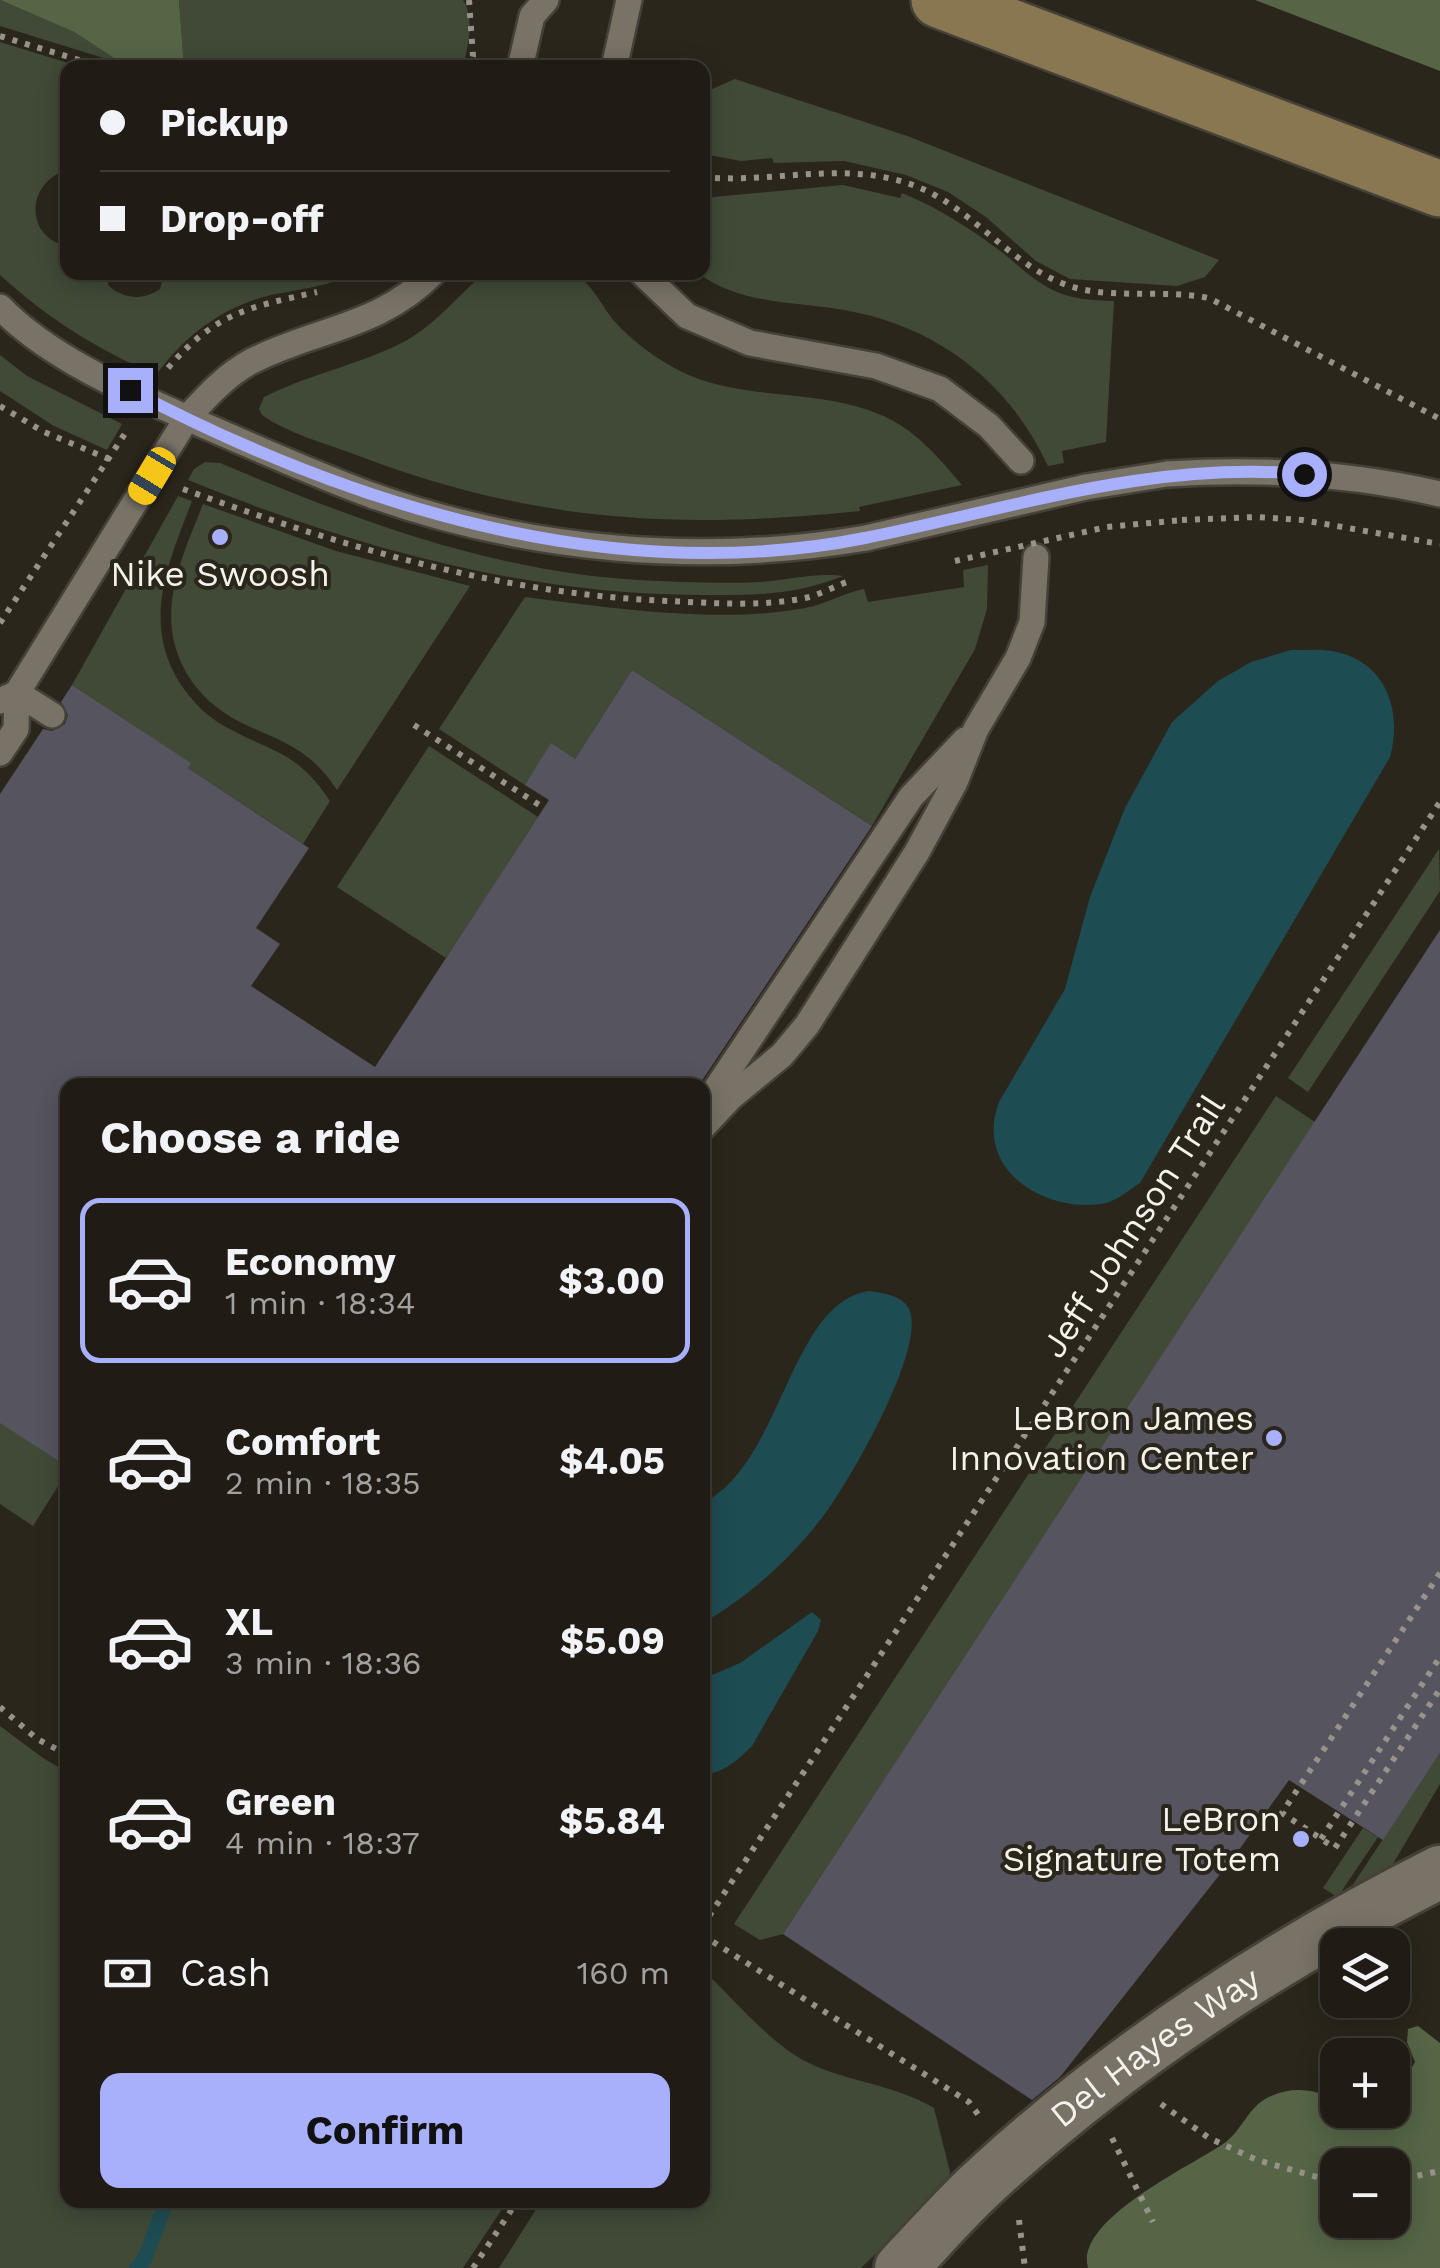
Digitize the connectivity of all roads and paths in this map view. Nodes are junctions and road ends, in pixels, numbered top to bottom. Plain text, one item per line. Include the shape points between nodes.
1 (469, 0) edge
2 (546, 0) edge
3 (629, 0) edge
4 (939, 0) edge
5 (0, 36) edge
6 (79, 60) edge
7 (472, 60) edge
8 (522, 60) edge
9 (616, 60) edge
10 (710, 176) edge
11 (1440, 190) edge
12 (426, 280) edge
13 (649, 280) edge
14 (0, 307) edge
15 (0, 406) edge
16 (187, 418) junction
17 (1440, 420) edge
18 (1021, 461) dead end
19 (126, 466) dead end
20 (1440, 494) edge
21 (1440, 544) edge
22 (1036, 558) dead end
23 (953, 561) dead end
24 (9, 697) edge
25 (52, 716) dead end
26 (414, 725) dead end
27 (976, 729) junction
28 (0, 753) edge
29 (1440, 802) edge
30 (544, 808) dead end
31 (710, 1098) edge
32 (710, 1120) edge
33 (1440, 1573) edge
34 (1440, 1657) edge
35 (1440, 1689) edge
36 (0, 1707) edge
37 (60, 1751) edge
38 (1321, 1839) junction
39 (1440, 1872) edge
40 (710, 1919) edge
41 (710, 1936) edge
42 (1102, 2082) junction
43 (1008, 2162) junction
44 (1440, 2171) edge
45 (1410, 2177) edge
46 (1320, 2178) edge
47 (513, 2208) edge
48 (1153, 2222) dead end
49 (472, 2268) edge
50 (902, 2268) edge

1 - 7 path
2 - 8 lane via 532,16
3 - 9 lane
4 - 11 main road
5 - 6 path
10 - 17 path via 836,171 905,182 958,208 1034,270 1060,282 1084,290 1209,298
12 - 16 lane via 380,314 250,362
13 - 18 lane via 687,316 750,343 876,366 940,389 990,426
14 - 16 lane via 54,350
15 - 19 path
16 - 20 lane, bridge via 374,496 509,533 580,544 712,552 808,546 1167,474 1274,471 1391,482
16 - 24 lane
21 - 23 path, bridge via 1349,525 1256,517 1108,527
22 - 27 lane via 1032,622
24 - 25 lane
24 - 28 lane via 16,730
26 - 30 path
27 - 31 lane via 856,864 822,930
27 - 32 lane via 916,852 806,1025
29 - 40 path, Jeff Johnson Trail
33 - 38 path via 1282,1813
34 - 38 path
35 - 38 path via 1336,1848
36 - 37 path
39 - 42 street, Del Hayes Way via 1261,1971
41 - 43 path via 969,2102
42 - 43 street, Del Hayes Way
42 - 46 path via 1257,2160
42 - 48 path
43 - 50 street, Del Hayes Way
44 - 45 path
47 - 49 path

